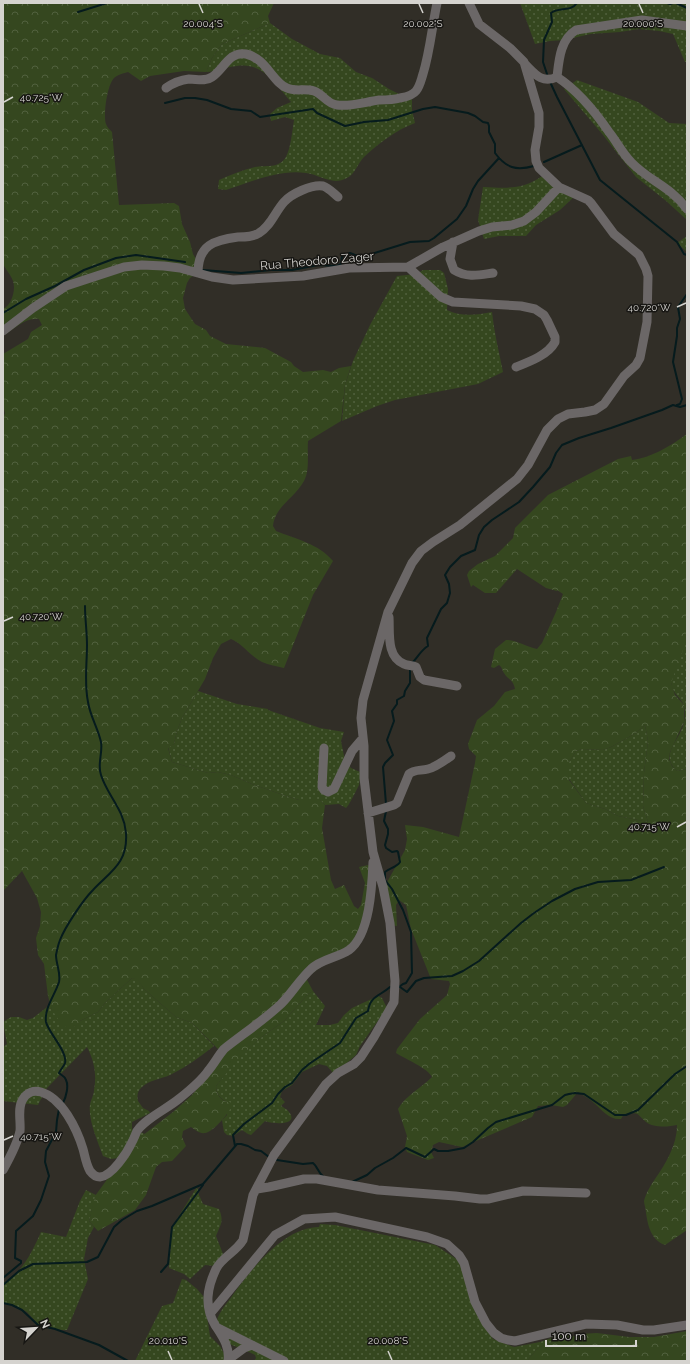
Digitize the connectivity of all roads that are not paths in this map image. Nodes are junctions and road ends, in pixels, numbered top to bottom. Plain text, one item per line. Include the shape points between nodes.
1 (437, 3) edge
2 (469, 3) edge
3 (687, 26) edge
4 (524, 62) junction
5 (557, 77) junction
6 (545, 80) junction
7 (166, 88) dead end
8 (534, 94) junction
9 (559, 187) junction
10 (338, 197) dead end
11 (687, 209) edge
12 (453, 242) junction
13 (408, 267) junction
14 (198, 273) junction
15 (493, 273) dead end
16 (3, 331) edge
17 (516, 367) dead end
18 (388, 612) junction
19 (457, 686) dead end
20 (363, 738) junction
21 (324, 748) dead end
22 (451, 756) dead end
23 (368, 812) junction
24 (373, 852) junction
25 (3, 1170) edge
26 (257, 1189) junction
27 (586, 1192) dead end
28 (210, 1314) junction
29 (687, 1325) edge
30 (217, 1327) junction
31 (252, 1345) junction
32 (229, 1360) edge
33 (284, 1361) edge

1 - 7 street via 430,47 421,80 416,91 398,99 335,105 315,92 287,89 258,60 245,54 231,57 208,79 182,80
2 - 4 street via 479,24
3 - 5 street via 642,20 576,30 570,33 564,43 558,62
4 - 6 street
4 - 8 street
5 - 6 street
5 - 11 street via 594,113 630,161 675,195
6 - 8 street
8 - 9 street via 540,121 535,150 536,161 539,168
9 - 12 street, Rua Theodoro Zager via 524,221 486,229
9 - 18 street via 591,203 614,234 639,255 646,269 647,322 640,358 604,404 595,410 568,414 558,419 547,430 528,465 517,479 421,552 412,563
10 - 14 street via 330,189 322,186 314,186 292,196 285,201 260,233 230,238 206,247 199,262
12 - 13 street, Rua Theodoro Zager
12 - 15 street via 450,259 454,270 468,276
13 - 14 street, Rua Theodoro Zager via 349,268 288,278 233,280
13 - 17 street via 441,297 453,302 525,307 544,314 552,329 555,342 553,346
14 - 16 street, Rua Theodoro Zager via 180,268 142,265 124,267 66,286
18 - 19 street via 390,648 398,661 416,666 424,680
18 - 20 street via 361,709
20 - 21 street via 352,751 334,789 328,792 322,787
20 - 23 street
22 - 23 street via 428,769 411,772 397,803
23 - 24 street
24 - 25 street via 371,896 364,924 355,943 348,950 311,968 281,1004 224,1049 197,1083 142,1125 126,1154 112,1171 102,1177 93,1175 65,1111 48,1094 37,1091 27,1094 22,1100 20,1132
24 - 26 street via 390,923 395,981 394,1002 360,1057 322,1088 280,1146
26 - 27 street via 304,1179 318,1179 378,1190 480,1199 523,1191
26 - 28 street via 250,1206 243,1240 216,1269 207,1296
28 - 29 street via 275,1235 304,1218 335,1217 438,1240 454,1249 464,1263 475,1302 486,1323 501,1338 515,1341 586,1324 617,1325 643,1330
28 - 30 street
30 - 31 street
30 - 32 street via 228,1348
31 - 32 street
31 - 33 street

